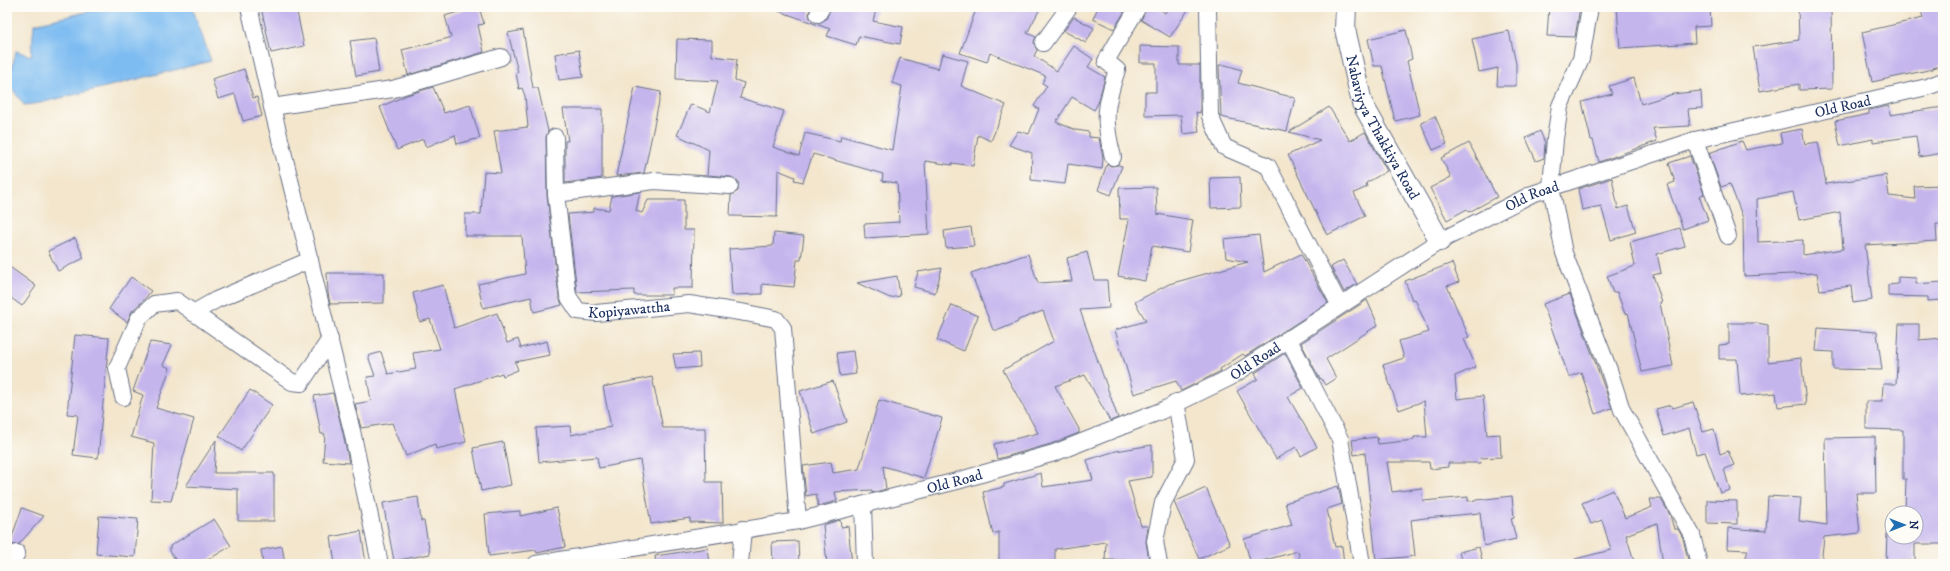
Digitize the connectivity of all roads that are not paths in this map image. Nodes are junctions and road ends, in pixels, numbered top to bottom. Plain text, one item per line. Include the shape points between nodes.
1 (249, 7) edge
2 (1069, 7) edge
3 (1138, 7) edge
4 (1208, 7) edge
5 (1346, 7) edge
6 (1590, 7) edge
7 (1043, 44) dead end
8 (501, 57) dead end
9 (1943, 81) edge
10 (272, 107) junction
11 (555, 138) dead end
12 (1695, 140) junction
13 (1113, 157) dead end
14 (730, 186) dead end
15 (1551, 187) junction
16 (556, 194) junction
17 (1728, 236) dead end
18 (1440, 240) junction
19 (310, 260) junction
20 (1339, 304) junction
21 (193, 312) junction
22 (1288, 338) junction
23 (330, 339) junction
24 (123, 397) dead end
25 (1176, 402) junction
26 (863, 505) junction
27 (798, 521) junction
28 (743, 529) junction
29 (380, 564) edge
30 (536, 564) edge
31 (740, 564) edge
32 (865, 564) edge
33 (1159, 564) edge
34 (1362, 564) edge
35 (1699, 564) edge

1 - 10 street
2 - 7 street
3 - 13 street via 1106,61 1117,70 1105,112 1106,134
4 - 20 street via 1210,116 1224,147 1268,166
5 - 18 street, Nabaviyya Thakkiya Road via 1346,29 1362,103
6 - 15 street via 1581,59 1560,106
8 - 10 street via 393,90
9 - 12 street, Old Road via 1927,87
10 - 19 street
11 - 16 street, Kopiyawattha
12 - 15 street, Old Road
12 - 17 street
14 - 16 street via 654,181
15 - 18 street, Old Road
15 - 35 street via 1564,253 1622,410 1692,535
16 - 27 street, Kopiyawattha via 568,296 578,311 596,313 689,304 776,320 783,328
18 - 20 street, Old Road
19 - 21 street
19 - 23 street
20 - 22 street, Old Road
21 - 23 street via 292,382 301,383
21 - 24 street via 177,301 154,304 139,318 117,368
22 - 25 street, Old Road via 1229,378
22 - 34 street via 1340,439
23 - 29 street
25 - 26 street, Old Road via 1161,411 1054,453
25 - 33 street via 1186,459 1163,503 1155,540
26 - 27 street, Old Road
26 - 32 street
27 - 28 street, Old Road
28 - 30 street, Old Road
28 - 31 street

